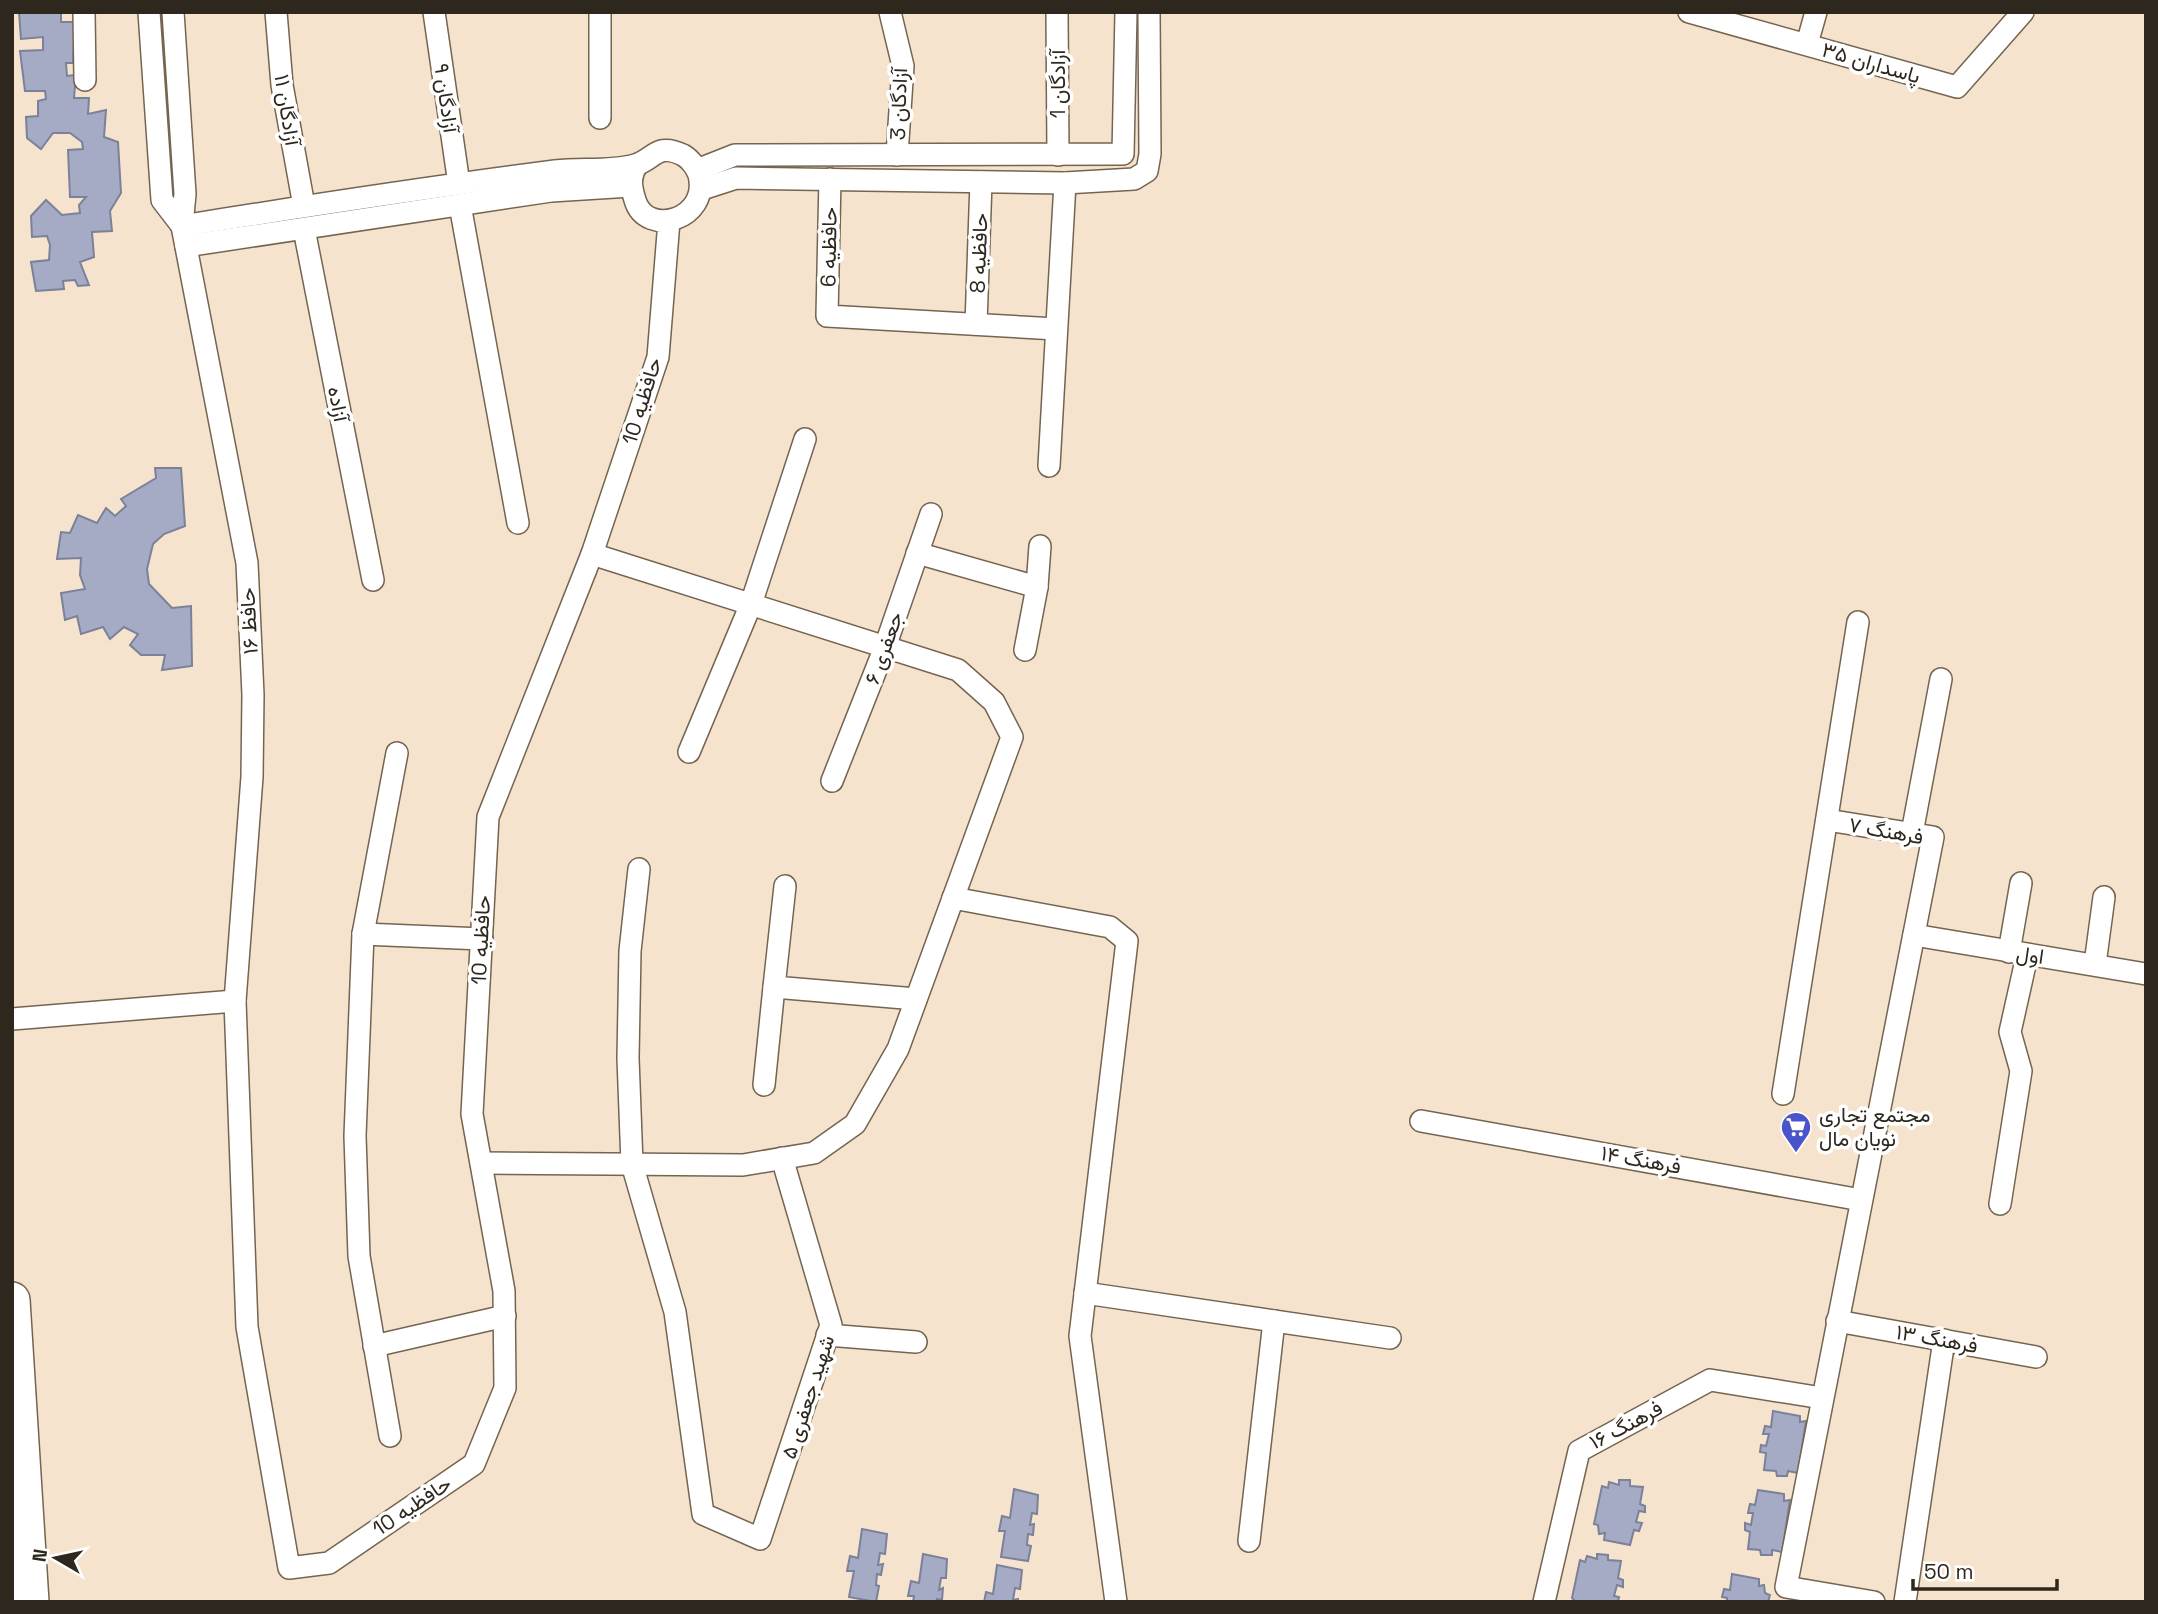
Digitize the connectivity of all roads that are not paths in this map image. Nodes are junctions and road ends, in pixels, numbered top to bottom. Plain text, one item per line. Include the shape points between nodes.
1 (84, 12) edge
2 (149, 12) edge
3 (173, 12) edge
4 (276, 12) edge
5 (433, 12) edge
6 (600, 12) edge
7 (890, 12) edge
8 (1057, 12) edge
9 (1126, 12) edge
10 (1149, 12) edge
11 (1689, 12) edge
12 (1816, 12) edge
13 (2024, 12) edge
14 (1807, 44) junction
15 (85, 80) dead end
16 (600, 118) dead end
17 (897, 155) junction
18 (1058, 155) junction
19 (637, 165) junction
20 (700, 179) junction
21 (830, 179) junction
22 (981, 182) junction
23 (1065, 183) junction
24 (631, 186) junction
25 (459, 195) junction
26 (304, 206) junction
27 (670, 221) junction
28 (304, 229) junction
29 (184, 236) junction
30 (976, 324) junction
31 (1056, 329) junction
32 (805, 439) dead end
33 (1049, 466) dead end
34 (931, 514) dead end
35 (518, 523) dead end
36 (1040, 546) dead end
37 (917, 553) junction
38 (592, 554) junction
39 (373, 580) dead end
40 (1037, 587) junction
41 (751, 604) junction
42 (1858, 622) dead end
43 (885, 647) junction
44 (1025, 650) dead end
45 (1941, 679) dead end
46 (689, 752) dead end
47 (397, 753) dead end
48 (832, 781) dead end
49 (1827, 820) junction
50 (1912, 833) junction
51 (639, 869) dead end
52 (2021, 883) dead end
53 (785, 886) dead end
54 (2104, 897) dead end
55 (953, 898) junction
56 (363, 934) junction
57 (1914, 935) junction
58 (482, 939) junction
59 (2018, 954) junction
60 (2095, 964) junction
61 (2146, 974) edge
62 (775, 987) junction
63 (916, 999) junction
64 (235, 1001) junction
65 (12, 1019) edge
66 (764, 1085) dead end
67 (1783, 1094) dead end
68 (1421, 1121) dead end
69 (782, 1158) junction
70 (481, 1163) junction
71 (632, 1164) junction
72 (1861, 1200) junction
73 (2000, 1204) dead end
74 (1085, 1293) junction
75 (12, 1300) edge
76 (505, 1316) junction
77 (1274, 1321) junction
78 (1837, 1321) junction
79 (827, 1335) junction
80 (1390, 1338) dead end
81 (1944, 1340) junction
82 (916, 1342) dead end
83 (374, 1346) junction
84 (2036, 1357) dead end
85 (1822, 1398) junction
86 (390, 1436) dead end
87 (1250, 1541) dead end
88 (289, 1568) joint
89 (31, 1602) edge
90 (1116, 1602) edge
91 (1544, 1602) edge
92 (1874, 1602) edge
93 (1905, 1602) edge

1 - 15 street
2 - 29 street via 162,200
3 - 29 street via 186,194
4 - 26 street, آزادگان ۱۱ via 282,85
5 - 25 street, آزادگان ۹
6 - 16 street
7 - 17 street, آزادگان 3 via 903,66
8 - 18 street, آزادگان 1
9 - 18 street via 1123,154
10 - 23 street via 1147,172 1134,179
11 - 14 street, پاسداران ۳۵
12 - 14 street
13 - 14 street, پاسداران ۳۵ via 1957,87
17 - 18 street
17 - 20 street via 735,155
19 - 20 street via 651,154 668,150 685,156
19 - 24 street
19 - 25 street via 559,170
20 - 21 street
20 - 27 street via 697,203
21 - 22 street
21 - 30 street, حافظیه 6 via 827,316
22 - 23 street
22 - 30 street, حافظیه 8
23 - 31 street
24 - 25 street
24 - 27 street via 637,206 651,218
25 - 26 street
25 - 28 street
25 - 35 street, آزادگان ۹
26 - 29 street
27 - 38 street, حافظیه 10 via 658,357
28 - 29 street
28 - 39 street, آزاده
29 - 64 street, حافظ ۱۶ via 247,563 252,776
30 - 31 street
31 - 33 street
32 - 41 street
34 - 37 street, جعفری ۶
36 - 40 street
37 - 40 street
37 - 43 street, جعفری ۶
38 - 41 street
38 - 58 street, حافظیه 10 via 488,817
40 - 44 street
41 - 43 street
41 - 46 street
42 - 49 street
43 - 48 street, جعفری ۶
43 - 55 street via 958,670 994,702 1012,737
45 - 50 street
47 - 56 street
49 - 50 street, فرهنگ ۷
49 - 67 street
50 - 57 street, فرهنگ ۷ via 1933,836
51 - 71 street via 629,964
52 - 59 street
53 - 62 street
54 - 60 street
55 - 63 street
55 - 74 street via 1110,927 1127,941
56 - 58 street
56 - 83 street via 355,1136 359,1255
57 - 59 street, اول
57 - 72 street
58 - 70 street, حافظیه 10 via 471,1114
59 - 60 street, اول
59 - 73 street via 2010,1032 2021,1071
60 - 61 street, اول
62 - 63 street
62 - 66 street
63 - 69 street via 898,1049 855,1125 814,1153
64 - 65 street
64 - 88 street, حافظ ۱۶ via 247,1327
68 - 72 street, فرهنگ ۱۴
69 - 71 street via 743,1165
69 - 79 street, شهید جعفری ۵ via 831,1325
70 - 71 street
70 - 76 street, حافظیه 10
71 - 79 street, شهید جعفری ۵ via 675,1312 704,1514 760,1539
72 - 78 street
74 - 77 street
74 - 90 street via 1080,1336
75 - 89 main road
76 - 83 street
76 - 88 street, حافظیه 10 via 505,1388 474,1464 329,1563
77 - 80 street
77 - 87 street
78 - 81 street, فرهنگ ۱۳
78 - 85 street
79 - 82 street
81 - 84 street, فرهنگ ۱۳
81 - 93 street
83 - 86 street
85 - 91 street, فرهنگ ۱۶ via 1710,1380 1579,1451
85 - 92 street via 1786,1587

